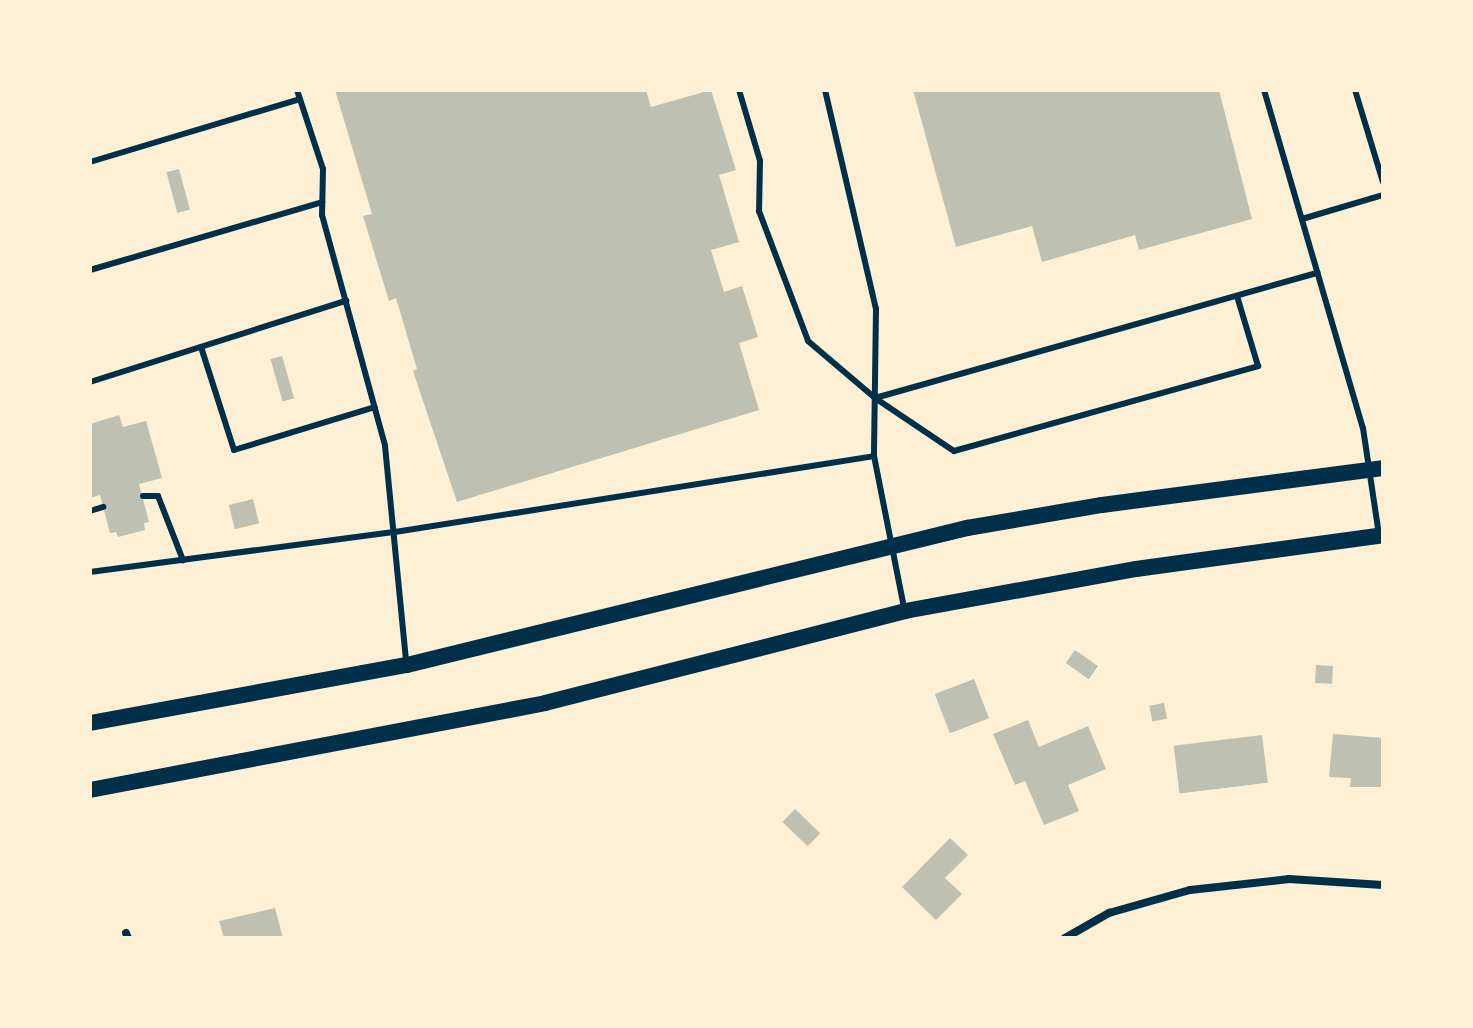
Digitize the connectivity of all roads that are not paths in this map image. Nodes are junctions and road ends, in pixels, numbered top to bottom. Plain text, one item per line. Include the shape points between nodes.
1 (297, 90) edge
2 (739, 90) edge
3 (825, 90) edge
4 (1264, 90) edge
5 (1355, 90) edge
6 (300, 99) junction
7 (90, 162) edge
8 (1383, 182) edge
9 (1383, 195) edge
10 (322, 202) junction
11 (1302, 219) junction
12 (90, 270) edge
13 (1318, 273) junction
14 (1237, 296) junction
15 (346, 301) junction
16 (201, 347) junction
17 (90, 382) edge
18 (875, 398) junction
19 (375, 407) junction
20 (874, 456) junction
21 (1376, 469) edge
22 (143, 496) dead end
23 (103, 507) dead end
24 (90, 511) edge
25 (395, 532) junction
26 (1381, 535) edge
27 (893, 546) junction
28 (183, 560) junction
29 (90, 572) edge
30 (905, 611) junction
31 (407, 665) junction
32 (90, 723) edge
33 (90, 790) edge
34 (1383, 885) edge
35 (1065, 938) edge

1 - 6 lane
2 - 18 lane via 760,161 759,211 808,341
3 - 18 lane via 876,309
4 - 11 lane
5 - 8 lane
6 - 7 lane
6 - 10 lane via 323,169
9 - 11 lane
10 - 12 lane
10 - 15 lane
11 - 13 lane
13 - 14 lane
13 - 21 lane
14 - 18 lane
14 - 18 lane via 1258,366 954,451
15 - 16 lane
15 - 19 lane
16 - 17 lane
16 - 19 lane via 234,450
18 - 20 lane
19 - 25 lane
20 - 25 lane
20 - 27 lane
21 - 26 lane
21 - 27 main road via 1102,505
22 - 28 lane via 158,496
23 - 24 lane
25 - 28 lane
25 - 31 lane
26 - 30 main road via 1136,569
27 - 30 lane
27 - 31 main road
28 - 29 lane
30 - 33 main road via 545,703
31 - 32 main road
34 - 35 street via 1289,879 1190,890 1109,913

